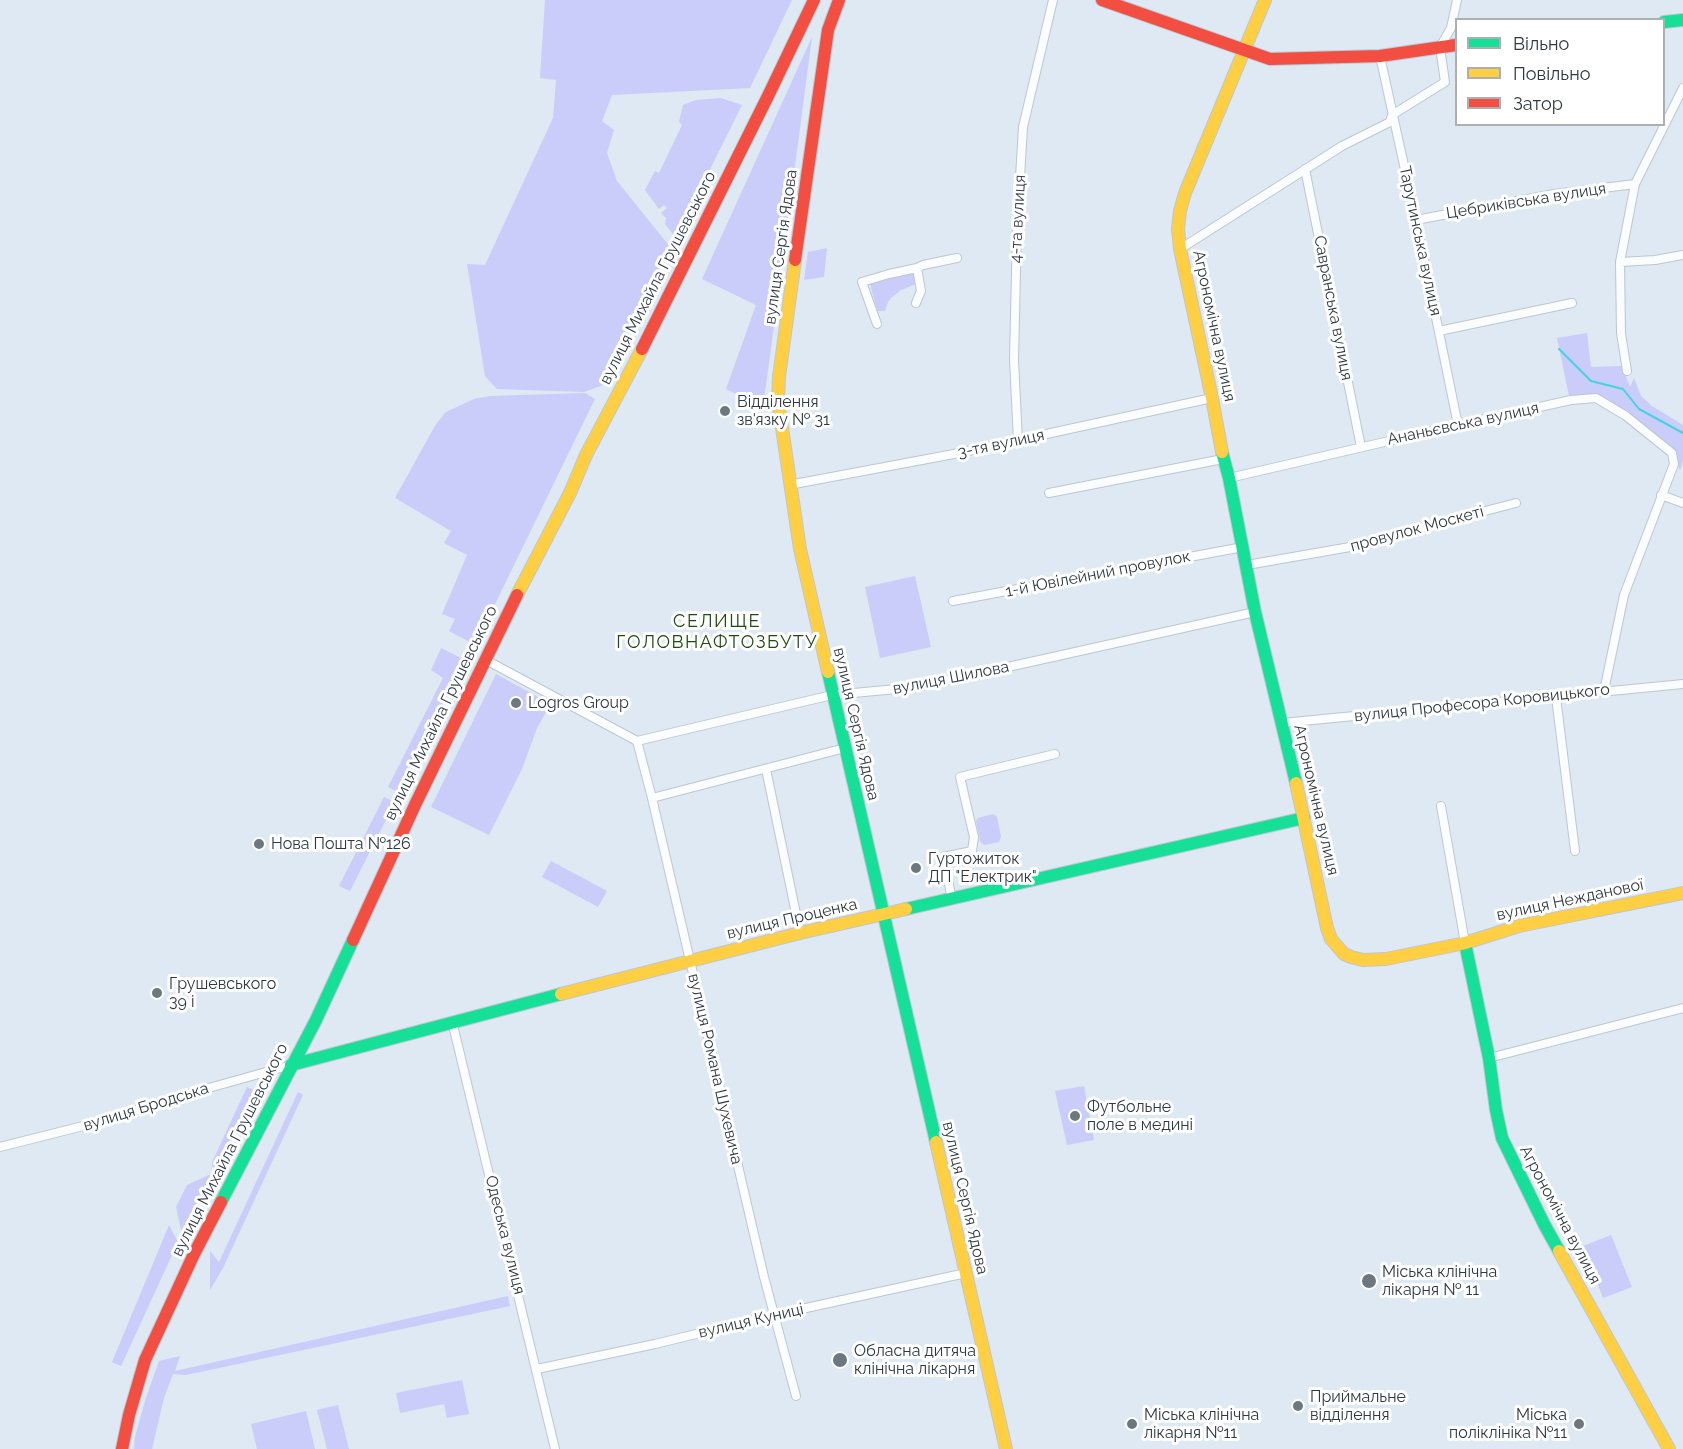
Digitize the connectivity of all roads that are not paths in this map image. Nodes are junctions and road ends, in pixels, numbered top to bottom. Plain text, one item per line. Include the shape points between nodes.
1 (839, 0) edge
2 (1053, 0) edge
3 (1102, 0) edge
4 (1265, 0) edge
5 (1457, 0) edge
6 (810, 3) edge
7 (1683, 20) edge
8 (1665, 22) edge
9 (1455, 45) edge
10 (1440, 47) junction
11 (1244, 51) junction
12 (1380, 56) junction
13 (1683, 88) edge
14 (1392, 115) junction
15 (1665, 124) edge
16 (1664, 126) edge
17 (1305, 169) junction
18 (1635, 184) junction
19 (1416, 220) junction
20 (1180, 249) junction
21 (1683, 255) edge
22 (957, 258) dead end
23 (1620, 262) junction
24 (917, 268) junction
25 (916, 303) dead end
26 (1572, 303) dead end
27 (877, 324) dead end
28 (1439, 331) junction
29 (1627, 371) dead end
30 (1212, 398) junction
31 (1458, 425) junction
32 (1018, 441) junction
33 (1361, 447) junction
34 (1223, 459) junction
35 (1229, 478) junction
36 (789, 485) junction
37 (1049, 494) dead end
38 (1661, 495) junction
39 (1516, 503) dead end
40 (1683, 503) edge
41 (1243, 547) junction
42 (1247, 565) junction
43 (953, 601) dead end
44 (1255, 612) junction
45 (486, 660) junction
46 (1683, 684) edge
47 (1604, 691) junction
48 (832, 695) junction
49 (1556, 696) junction
50 (1282, 723) junction
51 (637, 741) junction
52 (844, 748) junction
53 (1055, 754) dead end
54 (766, 769) junction
55 (652, 798) junction
56 (1442, 806) dead end
57 (1304, 818) junction
58 (1575, 852) dead end
59 (1683, 893) edge
60 (951, 899) junction
61 (885, 914) junction
62 (800, 933) junction
63 (1465, 943) junction
64 (689, 960) junction
65 (1683, 1008) edge
66 (452, 1021) junction
67 (1489, 1058) junction
68 (291, 1065) junction
69 (0, 1147) edge
70 (966, 1273) junction
71 (774, 1315) junction
72 (537, 1369) junction
73 (796, 1396) dead end
74 (122, 1449) edge
75 (555, 1449) edge
76 (1006, 1449) edge
77 (1669, 1449) edge

1 - 36 street, вулиця Сергія Ядова via 828,30 779,377 778,401
2 - 32 street, 4-та вулиця via 1023,127 1014,338
3 - 11 street
4 - 11 street, Агрономічна вулиця
5 - 10 street via 1451,28
6 - 45 street, вулиця Михайла Грушевського via 769,94
7 - 8 street
9 - 10 street
10 - 12 street
10 - 14 street via 1445,82
11 - 12 street via 1270,59
11 - 20 street, Агрономічна вулиця via 1179,211
12 - 14 street, Тарутинська вулиця
13 - 15 street
14 - 17 street via 1390,122
14 - 19 street, Тарутинська вулиця
16 - 18 street
17 - 20 street
17 - 33 street, Савранська вулиця
18 - 19 street, Цебриківська вулиця via 1554,194
18 - 23 street
19 - 28 street, Тарутинська вулиця
20 - 30 street, Агрономічна вулиця
21 - 23 street
22 - 24 street
23 - 29 street via 1621,333
24 - 25 street via 921,291
24 - 27 street via 862,282
26 - 28 street
28 - 31 street, Тарутинська вулиця
30 - 32 street, 3-тя вулиця
30 - 34 street, Агрономічна вулиця
31 - 33 street, Ананьєвська вулиця
31 - 38 street, Ананьєвська вулиця via 1596,398 1626,416 1672,453 1674,464
32 - 36 street, 3-тя вулиця
33 - 35 street, Ананьєвська вулиця
34 - 35 street, Агрономічна вулиця
34 - 37 street
35 - 41 street, Агрономічна вулиця
36 - 48 street, вулиця Сергія Ядова
38 - 40 street
38 - 47 street via 1624,595
39 - 42 street, провулок Москеті via 1373,543
41 - 42 street, Агрономічна вулиця
41 - 43 street, 1-й Ювілейний провулок
42 - 44 street, Агрономічна вулиця
44 - 48 street, вулиця Шилова via 918,687
44 - 50 street, Агрономічна вулиця
45 - 51 street
45 - 68 street, вулиця Михайла Грушевського via 316,1020
46 - 47 street, вулиця Професора Коровицького
47 - 49 street, вулиця Професора Коровицького
48 - 51 street, вулиця Шилова
48 - 52 street, вулиця Сергія Ядова
49 - 50 street, вулиця Професора Коровицького
49 - 58 street
50 - 57 street, Агрономічна вулиця
51 - 55 street, вулиця Романа Шухевича
52 - 54 street
52 - 61 street, вулиця Сергія Ядова
53 - 60 street via 960,777 974,837 972,851 943,857
54 - 55 street
54 - 62 street
55 - 64 street, вулиця Романа Шухевича
56 - 63 street
57 - 60 street, вулиця Проценка
57 - 63 street, Агрономічна вулиця via 1327,928 1344,954 1363,960 1386,958
59 - 63 street, вулиця Нежданової via 1519,926
60 - 61 street, вулиця Проценка
61 - 62 street, вулиця Проценка
61 - 70 street, вулиця Сергія Ядова
62 - 64 street, вулиця Проценка
63 - 67 street, Агрономічна вулиця
64 - 66 street, вулиця Проценка
64 - 71 street, вулиця Романа Шухевича
65 - 67 street
66 - 68 street, вулиця Проценка
66 - 72 street, Одеська вулиця
67 - 77 street, Агрономічна вулиця via 1496,1110 1509,1154
68 - 69 street, вулиця Бродська
68 - 74 street, вулиця Михайла Грушевського via 152,1343 139,1377
70 - 71 street, вулиця Куниці
70 - 76 street, вулиця Сергія Ядова
71 - 72 street, вулиця Куниці
71 - 73 street, вулиця Романа Шухевича
72 - 75 street, Одеська вулиця

